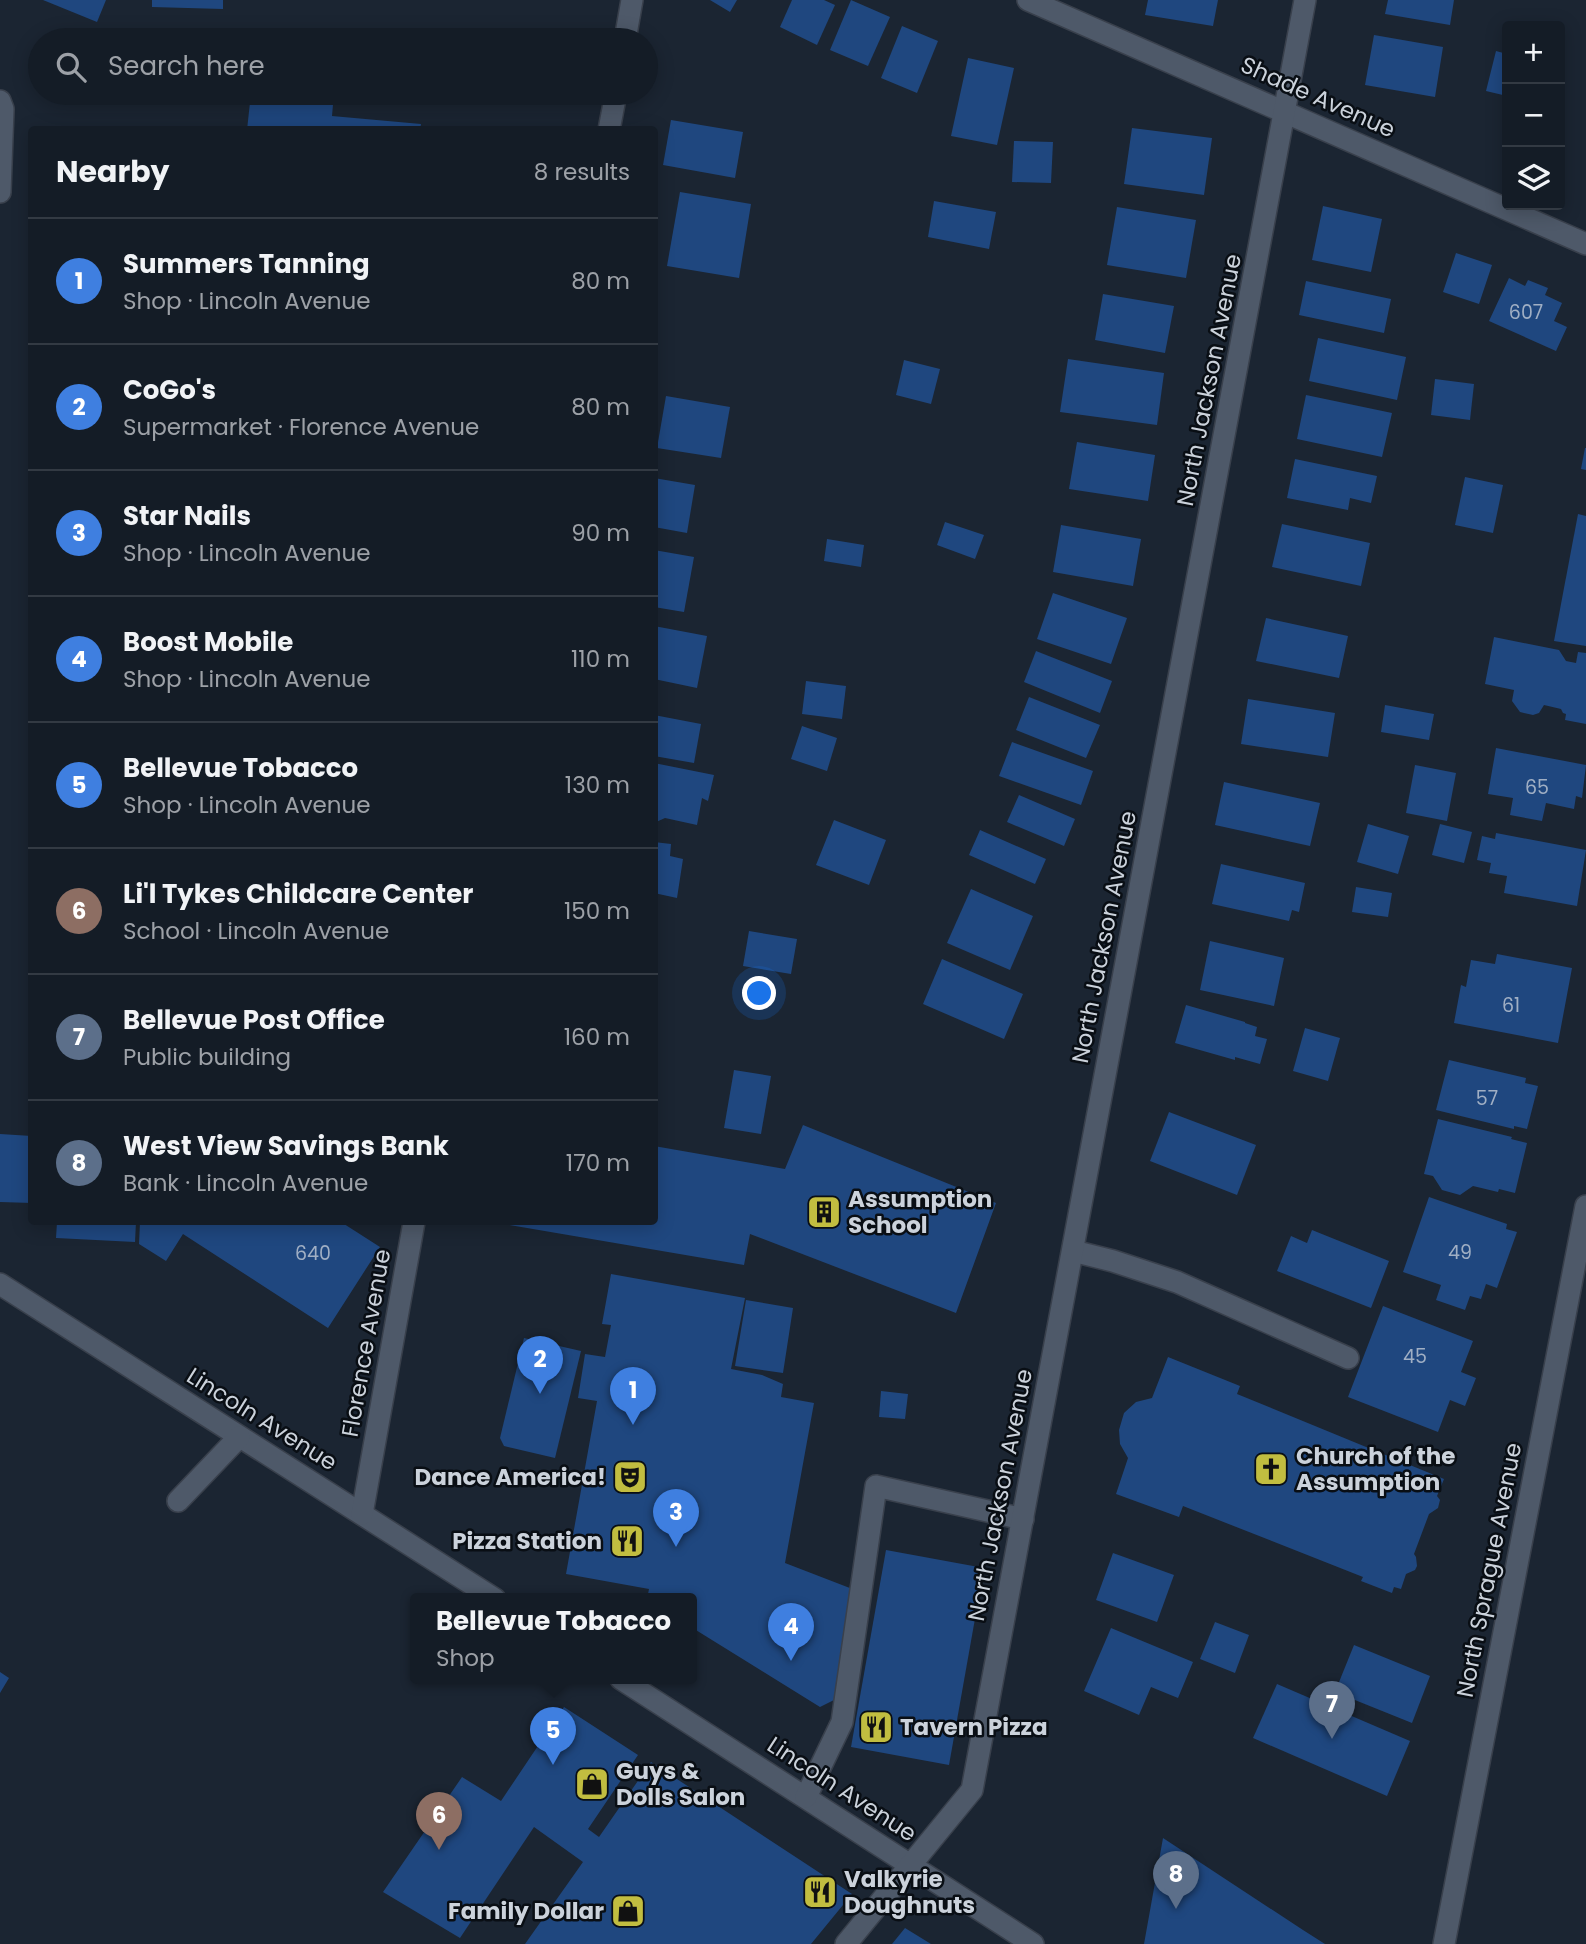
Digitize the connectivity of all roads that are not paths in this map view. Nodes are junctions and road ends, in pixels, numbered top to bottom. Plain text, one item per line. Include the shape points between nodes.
1 (632, 0) edge
2 (1028, 0) edge
3 (1306, 0) edge
4 (627, 28) edge
5 (0, 101) edge
6 (614, 105) edge
7 (1286, 111) junction
8 (610, 126) edge
9 (0, 192) edge
10 (1586, 244) edge
11 (1586, 1206) edge
12 (414, 1225) edge
13 (1073, 1251) junction
14 (0, 1284) edge
15 (1348, 1358) dead end
16 (239, 1437) junction
17 (178, 1501) dead end
18 (362, 1514) junction
19 (1023, 1519) junction
20 (486, 1593) edge
21 (629, 1684) edge
22 (806, 1797) junction
23 (912, 1865) junction
24 (846, 1944) edge
25 (1033, 1944) edge
26 (1444, 1944) edge

1 - 4 street
2 - 7 street, Shade Avenue
3 - 7 street, North Jackson Avenue
5 - 9 street
6 - 8 street
7 - 10 street, Shade Avenue
7 - 13 street, North Jackson Avenue
11 - 26 street, North Sprague Avenue
12 - 18 street, Florence Avenue
13 - 15 street via 1177,1282
13 - 19 street, North Jackson Avenue
14 - 16 street, Lincoln Avenue
16 - 17 street
16 - 18 street, Lincoln Avenue
18 - 20 street, Lincoln Avenue
19 - 22 street via 876,1486 842,1722
19 - 23 street, North Jackson Avenue via 972,1790
21 - 22 street, Lincoln Avenue
22 - 23 street, Lincoln Avenue
23 - 24 street, North Jackson Avenue
23 - 25 street, Lincoln Avenue

